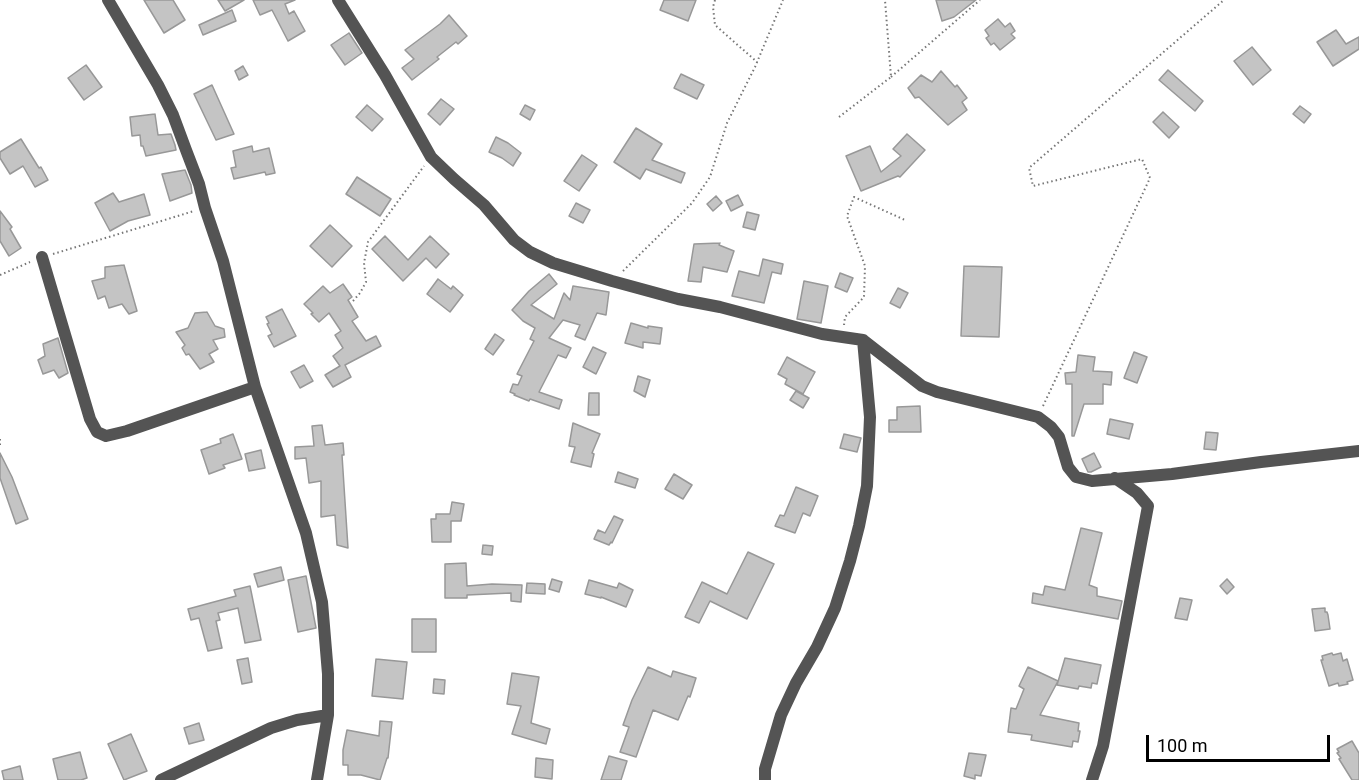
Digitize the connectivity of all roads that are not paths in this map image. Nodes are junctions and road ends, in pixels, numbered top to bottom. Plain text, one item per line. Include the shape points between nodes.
1 (108, 0) edge
2 (338, 0) edge
3 (42, 257) road end
4 (863, 340) junction
5 (255, 387) junction
6 (1359, 451) edge
7 (1115, 478) junction
8 (327, 716) junction
9 (161, 780) edge
10 (317, 780) edge
11 (765, 780) edge
12 (1092, 780) edge

1 - 5 street via 173,115 223,261
2 - 4 street via 431,157 530,252 612,281 822,334
3 - 5 street via 97,432 106,436 127,431
4 - 7 street via 922,386 1038,417 1059,437 1068,467 1076,477 1092,481
4 - 11 street via 870,417 867,486 859,526 835,608 780,715
5 - 8 street via 306,533 322,602
6 - 7 street
7 - 12 street via 1148,506 1103,746
8 - 9 street via 271,728
8 - 10 street

